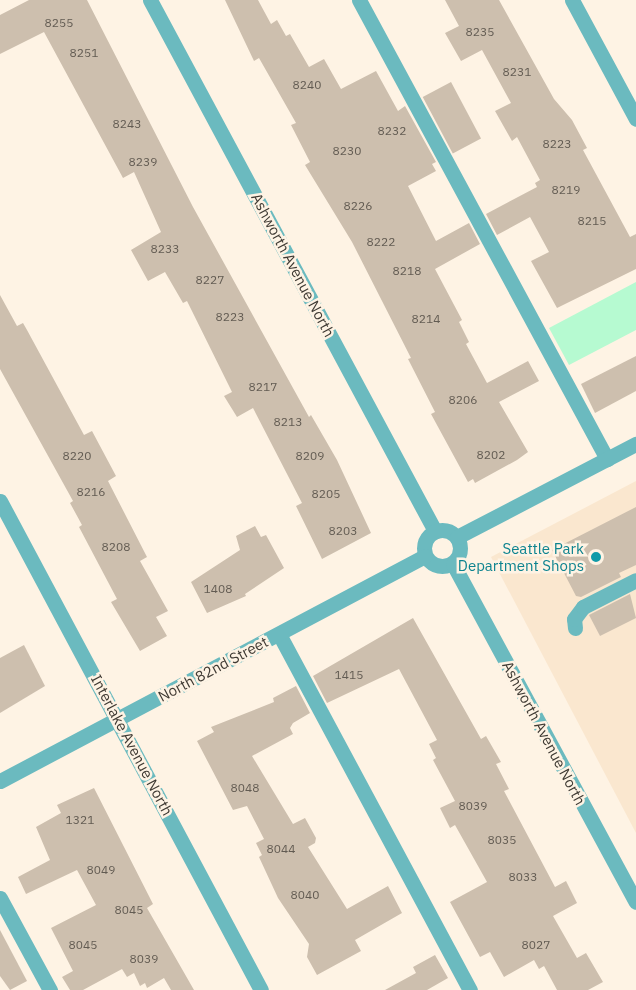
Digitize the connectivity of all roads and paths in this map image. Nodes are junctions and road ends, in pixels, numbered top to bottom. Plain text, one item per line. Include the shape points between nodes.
1 (150, 0) edge
2 (359, 0) edge
3 (572, 0) edge
4 (636, 119) edge
5 (636, 444) edge
6 (607, 459) junction
7 (0, 501) edge
8 (435, 531) junction
9 (457, 537) junction
10 (425, 556) junction
11 (453, 564) junction
12 (636, 580) edge
13 (575, 628) dead end
14 (279, 634) junction
15 (118, 719) junction
16 (0, 781) edge
17 (0, 898) edge
18 (636, 902) edge
19 (50, 990) edge
20 (261, 990) edge
21 (470, 990) edge

1 - 8 street, Ashworth Avenue North
2 - 6 street
3 - 4 street
5 - 6 street
6 - 9 street
7 - 15 street, Interlake Avenue North
8 - 9 street via 447,530
8 - 10 street via 424,544
9 - 11 street via 460,554
10 - 11 street via 440,567
10 - 14 street, North 82nd Street
11 - 18 street, Ashworth Avenue North
12 - 13 street via 583,607 574,618
14 - 15 street, North 82nd Street
14 - 21 street
15 - 16 street, North 82nd Street
15 - 20 street, Interlake Avenue North
17 - 19 street

